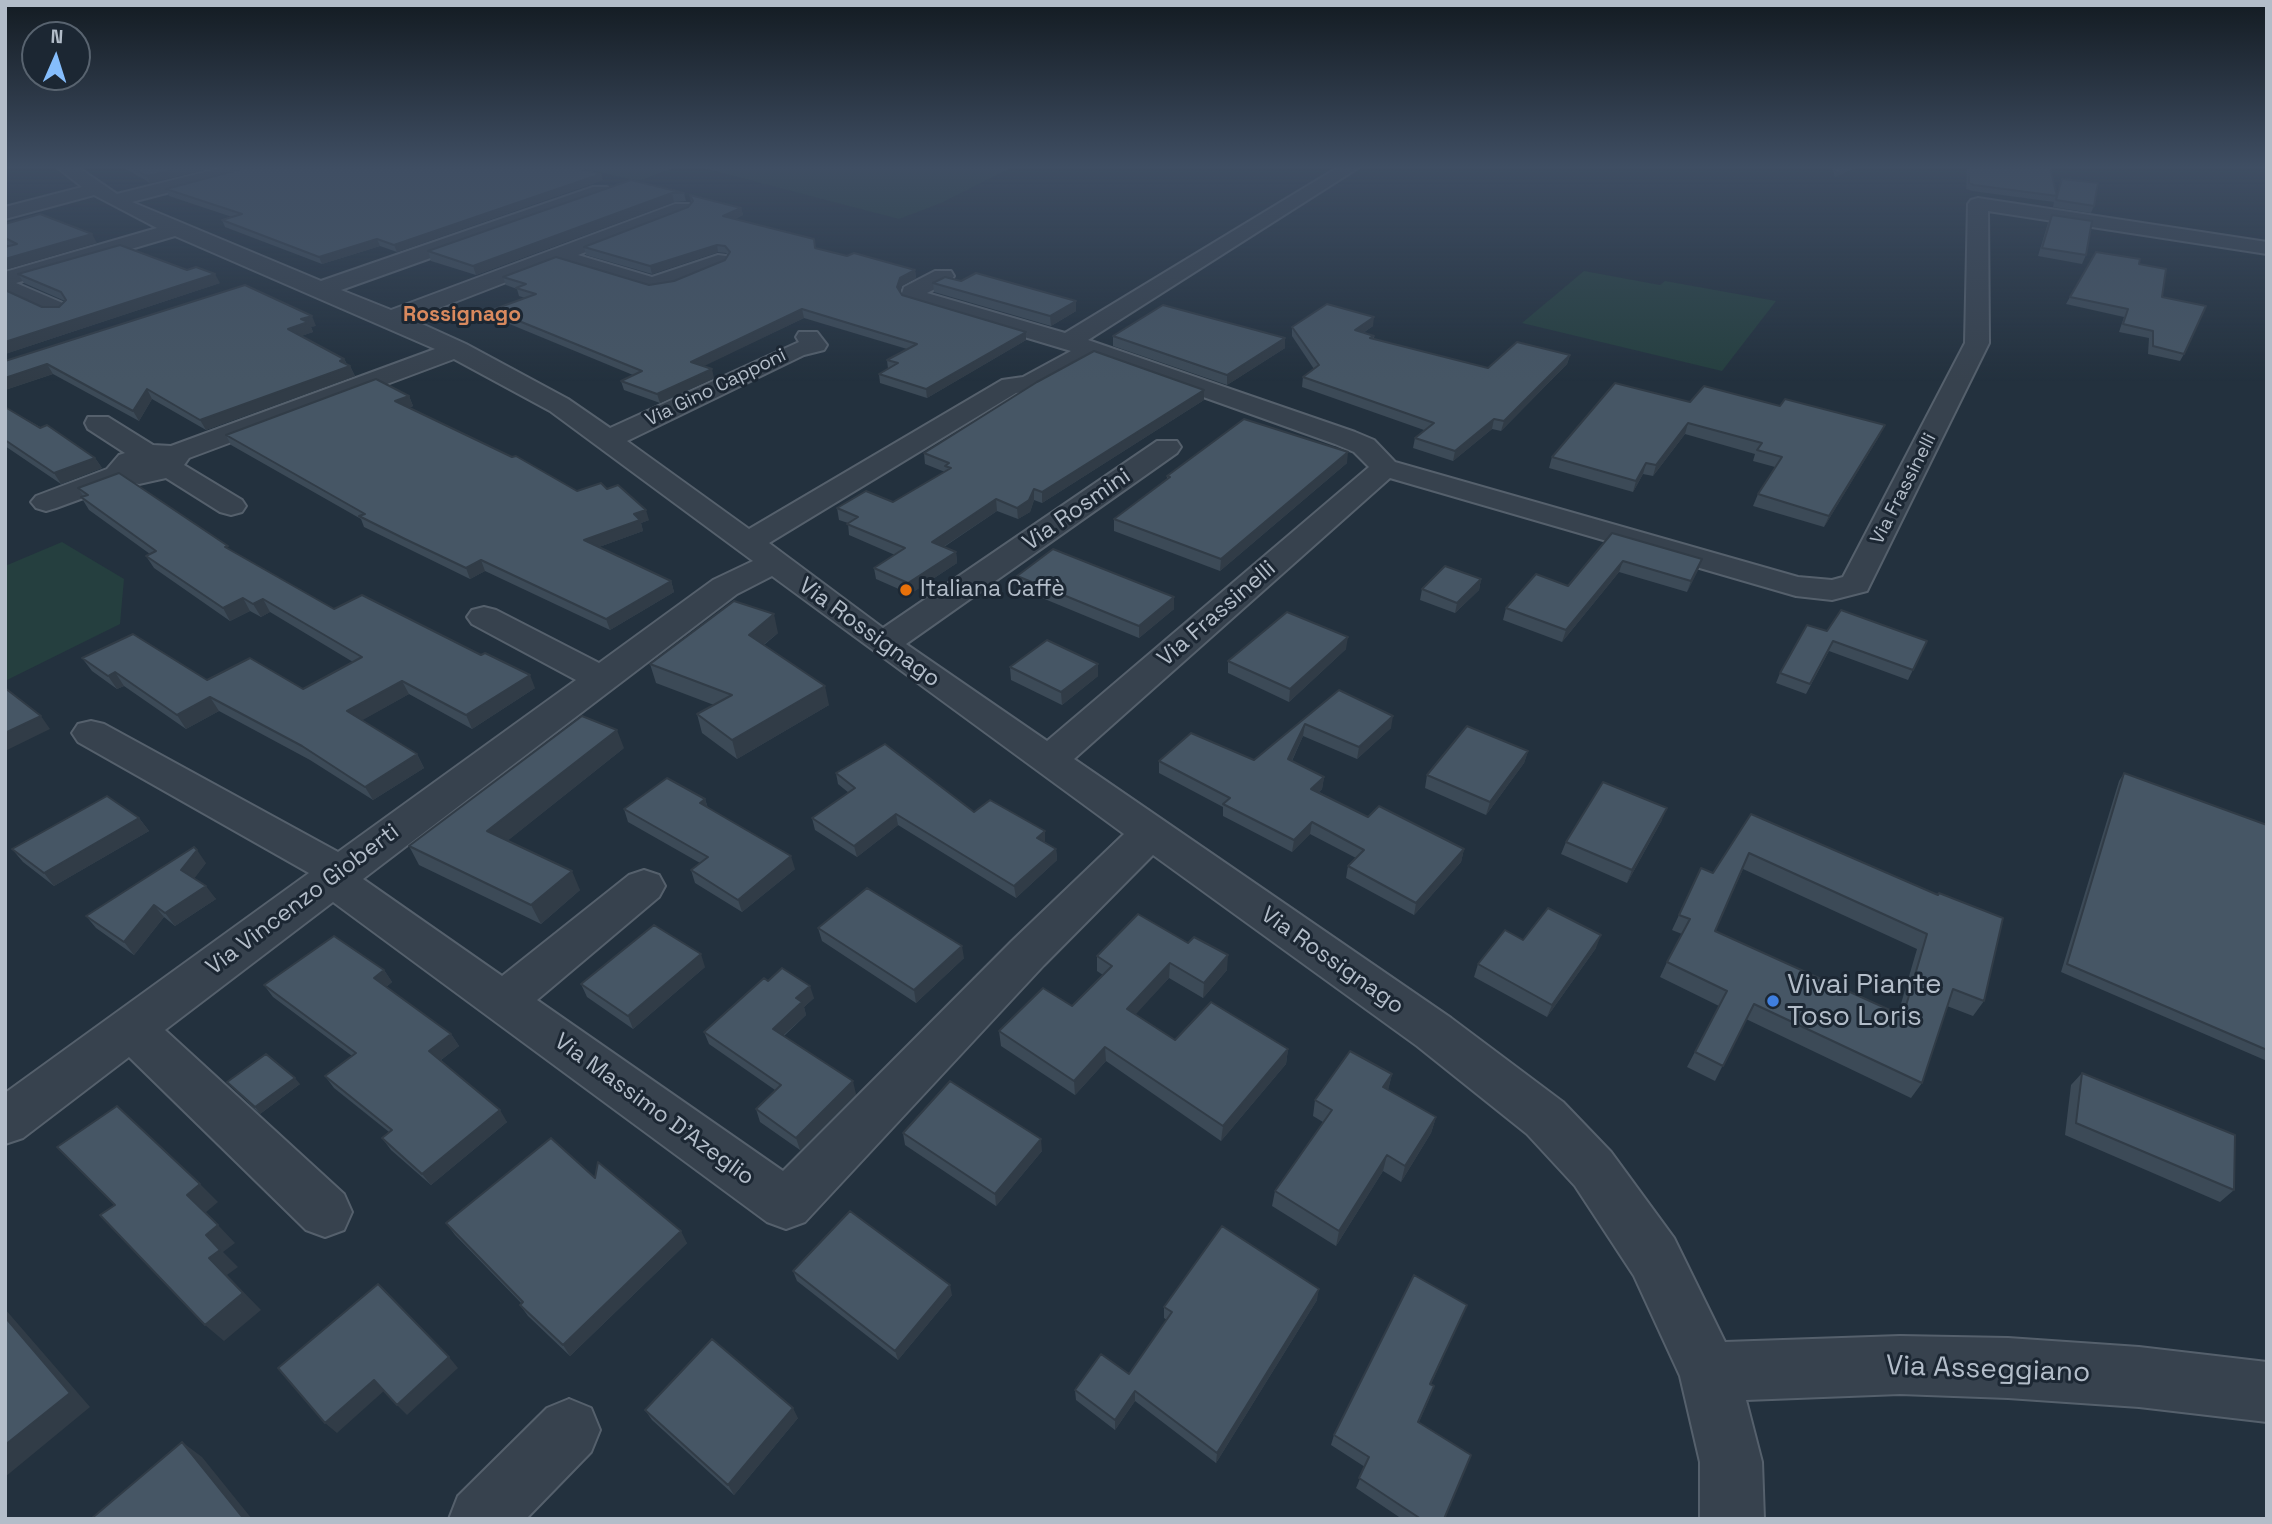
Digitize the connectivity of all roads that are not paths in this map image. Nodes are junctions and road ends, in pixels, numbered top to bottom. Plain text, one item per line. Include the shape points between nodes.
1 (141, 239) edge
2 (194, 239) edge
3 (463, 239) edge
4 (602, 239) edge
5 (1242, 239) edge
6 (1978, 239) edge
7 (2209, 239) edge
8 (2267, 248) edge
9 (559, 256) junction
10 (718, 261) edge
11 (943, 276) edge
12 (5, 279) edge
13 (5, 286) edge
14 (321, 289) junction
15 (57, 309) edge
16 (392, 318) junction
17 (808, 337) dead end
18 (1080, 346) junction
19 (457, 349) junction
20 (98, 423) dead end
21 (609, 439) junction
22 (1167, 447) dead end
23 (163, 459) junction
24 (1385, 468) junction
25 (46, 502) dead end
26 (231, 506) dead end
27 (761, 553) junction
28 (484, 617) dead end
29 (883, 644) junction
30 (601, 679) junction
31 (91, 733) dead end
32 (1048, 761) junction
33 (1150, 834) junction
34 (332, 878) junction
35 (644, 886) dead end
36 (503, 1001) junction
37 (131, 1028) junction
38 (5, 1122) edge
39 (325, 1212) dead end
40 (1709, 1372) junction
41 (2267, 1392) edge
42 (569, 1430) dead end
43 (481, 1519) edge
44 (1732, 1519) edge

1 - 12 street
2 - 14 street, Via Rossignago via 265,278
3 - 14 street
4 - 9 street
5 - 18 street
6 - 24 street, Via Frassinelli via 1977,343 1856,584 1832,590 1796,586
7 - 8 street, Via Frassinelli
9 - 10 street via 651,284
9 - 16 street
11 - 18 street via 912,296
13 - 15 street
14 - 16 street, Via Rossignago
16 - 19 street, Via Rossignago
17 - 21 street, Via Gino Capponi via 815,345 795,350
18 - 24 street, Via Frassinelli via 1345,438 1364,446
18 - 27 street via 1028,385 1011,385
19 - 21 street, Via Rossignago via 559,405
19 - 23 street
20 - 23 street
21 - 27 street, Via Rossignago
22 - 29 street, Via Rosmini
23 - 25 street via 129,461 121,470 124,473
23 - 26 street
24 - 32 street, Via Frassinelli
27 - 29 street, Via Rossignago
27 - 30 street, Via Vincenzo Gioberti via 725,587
28 - 30 street
29 - 32 street, Via Rossignago
30 - 34 street, Via Vincenzo Gioberti
31 - 34 street, Via Massimo D'Azeglio via 328,865
32 - 33 street, Via Rossignago
33 - 36 street, Via Massimo D'Azeglio via 786,1205
33 - 40 street, Via Rossignago via 1434,1032 1545,1118 1593,1169 1654,1257
34 - 36 street, Via Massimo D'Azeglio
34 - 37 street, Via Vincenzo Gioberti
35 - 36 street
37 - 38 street, Via Vincenzo Gioberti
37 - 39 street
40 - 41 street, Via Asseggiano via 1900,1365 2008,1368
40 - 44 street, Via Rossignago via 1731,1462
42 - 43 street

